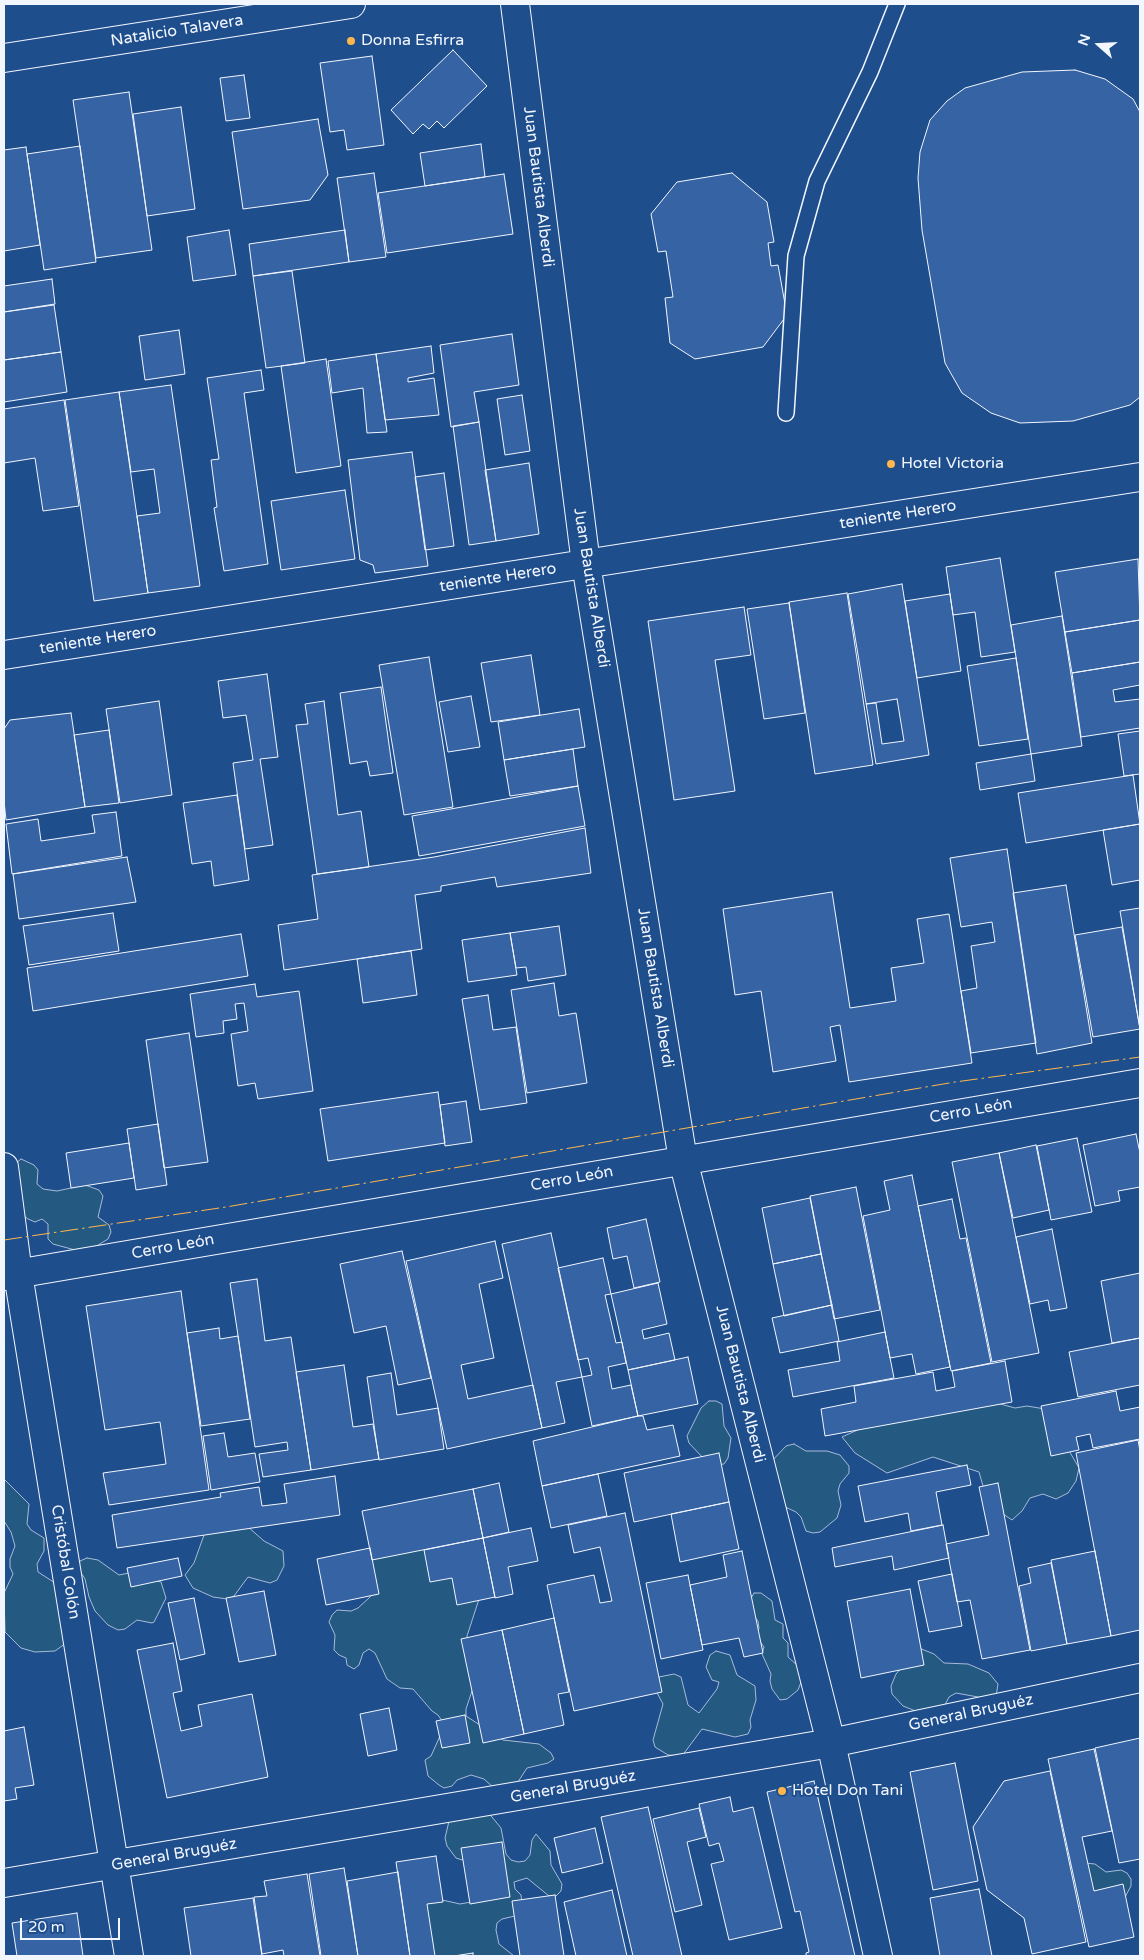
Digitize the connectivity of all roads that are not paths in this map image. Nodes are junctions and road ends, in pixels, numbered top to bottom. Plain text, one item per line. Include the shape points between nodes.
1 (351, 4) edge
2 (515, 4) edge
3 (896, 4) edge
4 (4, 58) edge
5 (786, 413) dead end
6 (1140, 477) edge
7 (586, 564) junction
8 (4, 655) edge
9 (1140, 1082) edge
10 (683, 1160) junction
11 (4, 1167) edge
12 (11, 1275) edge
13 (1140, 1678) edge
14 (831, 1743) junction
15 (114, 1866) junction
16 (4, 1883) edge
17 (129, 1956) edge
18 (878, 1956) edge

1 - 4 street, Natalicio Talavera
2 - 7 street, Juan Bautista Alberdi
3 - 5 lane via 870,72 817,181 796,256
6 - 7 street, teniente Herero
7 - 8 street, teniente Herero
7 - 10 street, Juan Bautista Alberdi
9 - 10 street, Cerro León
10 - 12 street, Cerro León
10 - 14 street, Juan Bautista Alberdi
11 - 12 street, Cristóbal Colón
12 - 15 street, Cristóbal Colón
13 - 14 street, General Bruguéz
14 - 15 street, General Bruguéz
14 - 18 street, Juan Bautista Alberdi
15 - 16 street, General Bruguéz
15 - 17 street, Cristóbal Colón

